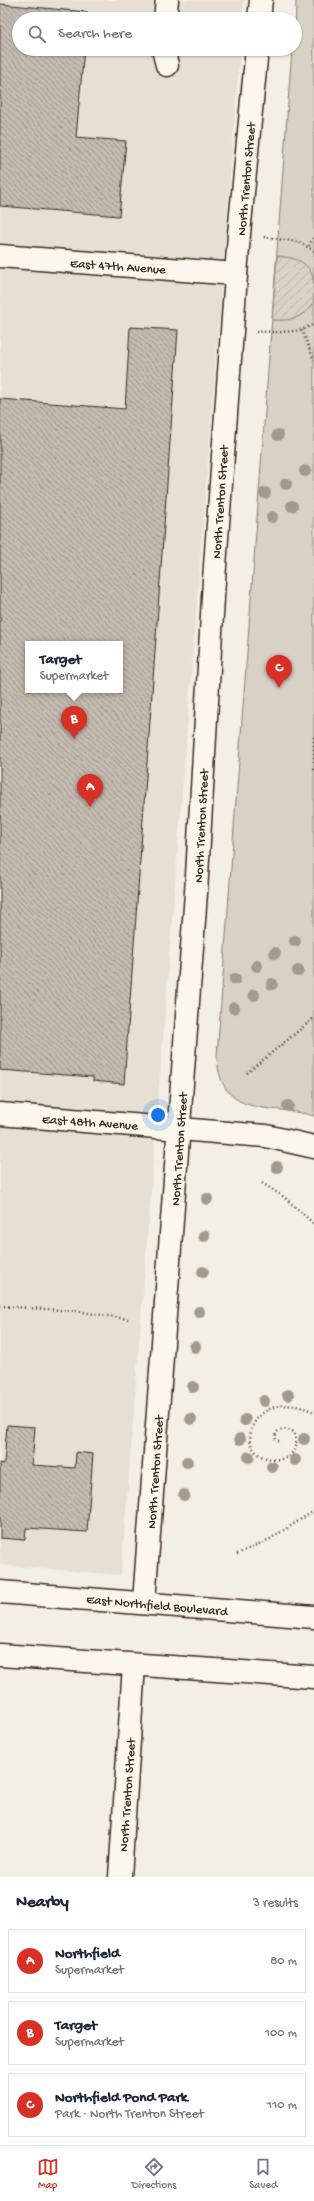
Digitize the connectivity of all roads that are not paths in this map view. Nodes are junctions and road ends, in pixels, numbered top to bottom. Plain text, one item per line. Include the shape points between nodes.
1 (167, 0) edge
2 (261, 0) edge
3 (166, 12) edge
4 (260, 12) edge
5 (256, 56) edge
6 (0, 256) edge
7 (236, 274) junction
8 (0, 1114) edge
9 (180, 1129) junction
10 (314, 1147) edge
11 (0, 1592) edge
12 (144, 1602) junction
13 (314, 1617) edge
14 (0, 1655) edge
15 (134, 1665) junction
16 (314, 1677) edge
17 (120, 1877) edge

1 - 3 street
2 - 4 street
5 - 7 street, North Trenton Street
6 - 7 street, East 47th Avenue
7 - 9 street, North Trenton Street
8 - 9 street, East 48th Avenue
9 - 10 street, East 48th Avenue via 266,1136
9 - 12 street, North Trenton Street
11 - 12 street, East Northfield Boulevard
12 - 13 street, East Northfield Boulevard
14 - 15 street
15 - 16 street
15 - 17 street, North Trenton Street

